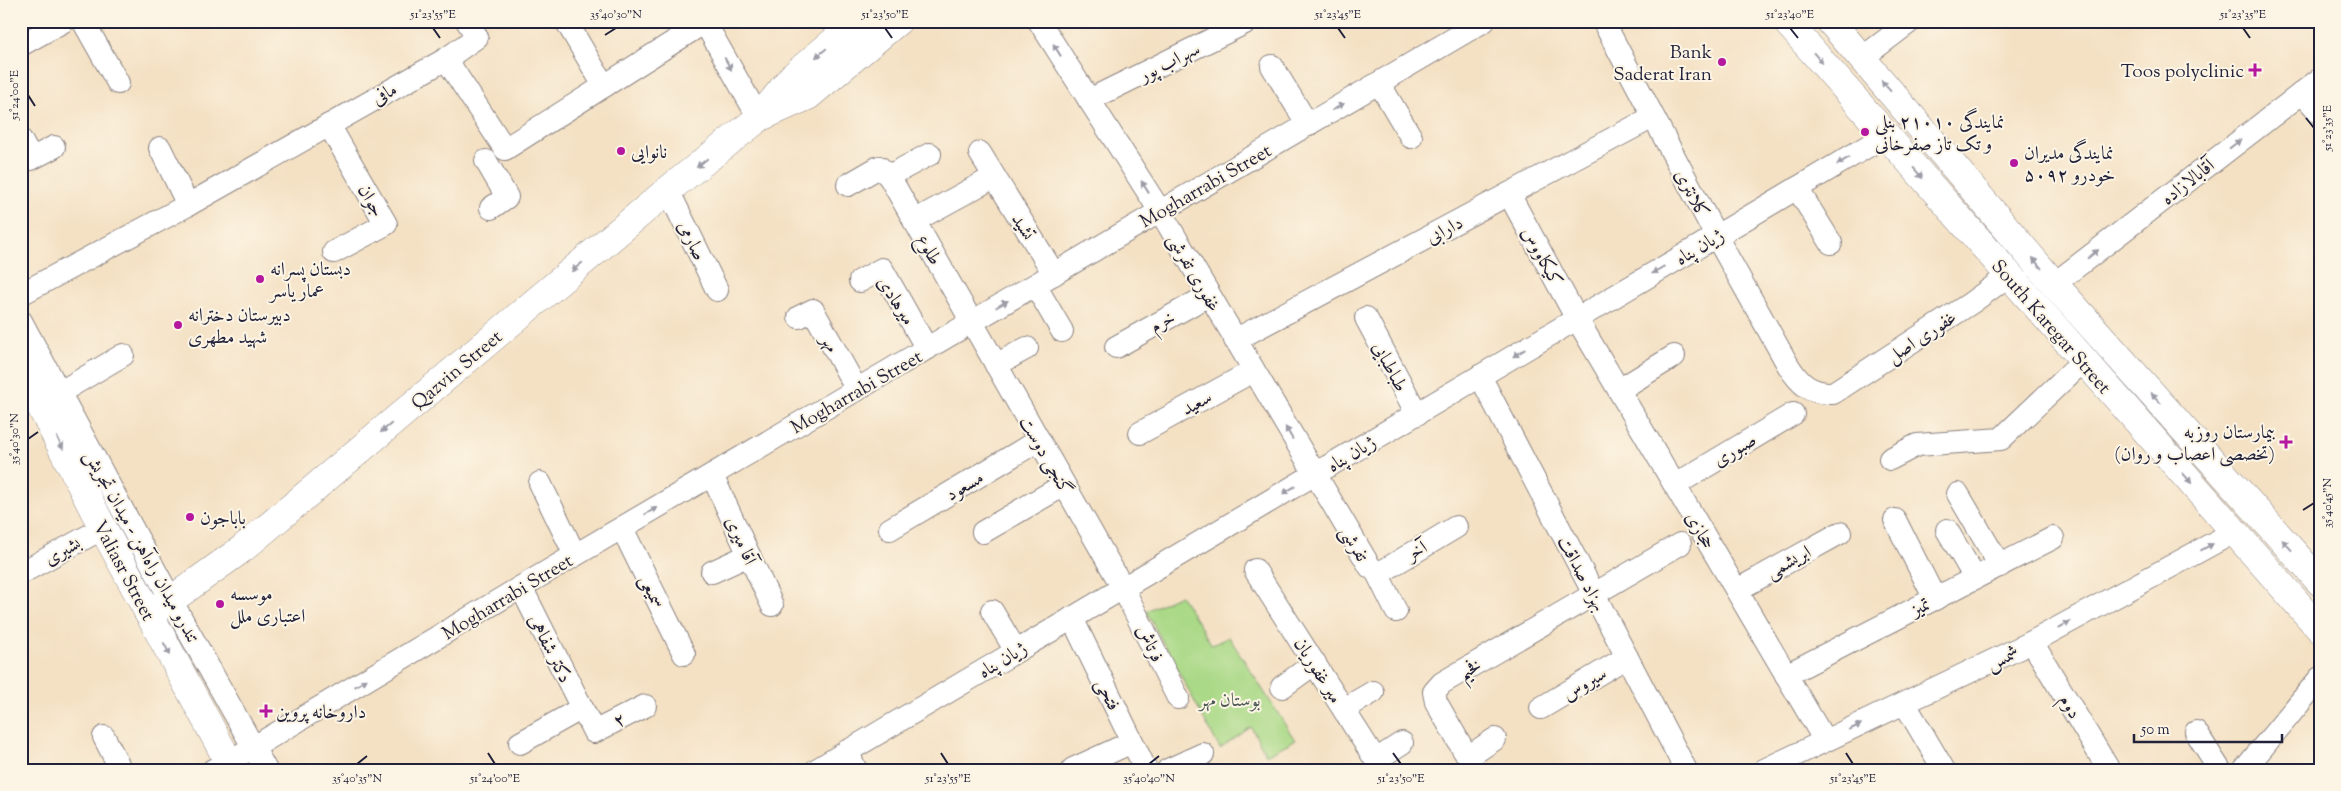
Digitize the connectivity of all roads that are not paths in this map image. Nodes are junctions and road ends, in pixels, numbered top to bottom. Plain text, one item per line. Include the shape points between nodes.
1 (64, 21) edge
2 (83, 21) edge
3 (467, 21) edge
4 (566, 21) edge
5 (858, 21) edge
6 (898, 21) edge
7 (1039, 21) edge
8 (1249, 21) edge
9 (1484, 21) edge
10 (1603, 21) edge
11 (1786, 21) edge
12 (1830, 21) edge
13 (1911, 21) edge
14 (705, 22) edge
15 (21, 45) edge
16 (1862, 58) junction
17 (446, 59) junction
18 (1272, 66) dead end
19 (2320, 79) edge
20 (118, 83) dead end
21 (1379, 83) junction
22 (604, 86) junction
23 (2302, 93) junction
24 (1089, 100) junction
25 (2320, 113) edge
26 (1653, 117) junction
27 (759, 118) junction
28 (329, 125) junction
29 (1308, 125) junction
30 (1885, 136) junction
31 (1411, 137) dead end
32 (21, 140) edge
33 (54, 147) dead end
34 (160, 148) dead end
35 (505, 149) junction
36 (980, 153) dead end
37 (930, 154) dead end
38 (889, 176) junction
39 (994, 177) junction
40 (848, 185) dead end
41 (1797, 188) junction
42 (668, 190) junction
43 (1509, 194) junction
44 (188, 205) junction
45 (492, 208) dead end
46 (1160, 211) junction
47 (914, 220) junction
48 (1716, 236) junction
49 (1831, 243) dead end
50 (334, 252) dead end
51 (2008, 276) junction
52 (1044, 280) junction
53 (860, 281) dead end
54 (2054, 284) junction
55 (717, 290) dead end
56 (21, 294) edge
57 (1209, 295) junction
58 (799, 317) dead end
59 (1366, 318) dead end
60 (1577, 319) junction
61 (21, 321) edge
62 (971, 322) junction
63 (1062, 331) dead end
64 (1235, 340) junction
65 (1116, 347) dead end
66 (1027, 348) dead end
67 (926, 349) junction
68 (123, 355) dead end
69 (1674, 356) dead end
70 (2083, 361) junction
71 (996, 366) junction
72 (21, 368) edge
73 (1253, 371) junction
74 (1480, 376) junction
75 (856, 390) junction
76 (1619, 390) junction
77 (1833, 393) joint
78 (49, 398) junction
79 (1416, 414) junction
80 (1793, 414) dead end
81 (1140, 432) dead end
82 (1039, 440) junction
83 (1890, 460) dead end
84 (712, 475) junction
85 (1314, 475) junction
86 (540, 483) dead end
87 (1064, 484) junction
88 (1675, 485) junction
89 (1958, 494) dead end
90 (1895, 520) dead end
91 (1456, 526) dead end
92 (103, 528) junction
93 (622, 528) junction
94 (890, 529) dead end
95 (1946, 530) dead end
96 (982, 532) dead end
97 (2234, 532) junction
98 (1840, 533) dead end
99 (2053, 538) dead end
100 (1680, 544) dead end
101 (575, 555) junction
102 (749, 555) junction
103 (2000, 566) junction
104 (1255, 570) dead end
105 (1376, 571) junction
106 (712, 572) dead end
107 (21, 573) edge
108 (1975, 578) junction
109 (2320, 582) edge
110 (521, 587) junction
111 (1123, 588) junction
112 (1737, 590) junction
113 (1594, 594) junction
114 (1935, 599) junction
115 (171, 600) junction
116 (772, 605) dead end
117 (992, 611) dead end
118 (1396, 611) dead end
119 (148, 613) junction
120 (1072, 618) junction
121 (2320, 629) edge
122 (2032, 642) junction
123 (1016, 651) junction
124 (684, 654) dead end
125 (1627, 657) junction
126 (1316, 663) junction
127 (1786, 675) junction
128 (2320, 678) edge
129 (1282, 687) dead end
130 (1373, 692) dead end
131 (1178, 698) dead end
132 (1905, 704) junction
133 (645, 706) dead end
134 (582, 708) junction
135 (1542, 708) dead end
136 (1344, 709) junction
137 (594, 732) joint
138 (2196, 732) dead end
139 (104, 737) dead end
140 (1495, 739) dead end
141 (1825, 741) junction
142 (520, 742) dead end
143 (1132, 742) junction
144 (1402, 743) dead end
145 (254, 747) junction
146 (1203, 754) dead end
147 (852, 760) edge
148 (1379, 765) edge
149 (224, 766) edge
150 (1073, 769) edge
151 (121, 770) edge
152 (266, 770) edge
153 (816, 770) edge
154 (1146, 770) edge
155 (1168, 770) edge
156 (1686, 770) edge
157 (1764, 770) edge
158 (1944, 770) edge
159 (2109, 770) edge
160 (2220, 770) edge
161 (2244, 770) edge

1 - 15 street
2 - 20 street
3 - 17 street, مافی via 477,37
4 - 22 street
5 -> 27 main road, Qazvin Street via 792,77
6 - 27 main road, Qazvin Street via 808,96
24 -> 7 street, غفوری تفرشی
8 - 24 street, سهراب پور
9 - 21 street, Mogharrabi Street
10 - 26 street, کلانتری
11 -> 30 main road, South Karegar Street
12 - 16 main road, South Karegar Street
13 - 16 street
14 - 22 street
14 -> 27 street
54 -> 16 main road, South Karegar Street
17 - 28 street, مافی
17 - 35 street
18 - 29 street
19 - 23 street, آقابالازاده
29 -> 21 street, Mogharrabi Street
21 - 31 street
22 - 35 street
23 - 25 street
54 -> 23 street, آقابالازاده
46 -> 24 street, غفوری تفرشی
26 - 43 street, دارابی
26 - 48 street, کلانتری
27 -> 42 main road, Qazvin Street
28 - 44 street, مافی
28 - 50 street, جوان via 386,224
29 - 46 street, Mogharrabi Street
30 -> 41 street, ژیان پناه
30 -> 51 main road, South Karegar Street
32 - 33 street via 31,159
34 - 44 street
35 - 45 street via 480,165 507,197
36 - 39 street, تشید
37 - 38 street
38 - 40 street via 879,166
38 - 47 street, طلوع
39 - 47 street
39 - 52 street, تشید
41 - 48 street, ژیان پناه
41 - 49 street
42 - 55 street, صارمی
42 -> 115 main road, Qazvin Street via 242,549
43 - 60 street, کیکاووس
43 - 64 street, دارابی
44 - 56 street, مافی
46 - 52 street, Mogharrabi Street
46 - 57 street, غفوری تفرشی
47 - 62 street, طلوع
48 -> 60 street, ژیان پناه
48 - 77 street, کلانتری via 1797,380 1821,394
51 - 70 main road, South Karegar Street
51 - 77 street, غفوری اصل
62 -> 52 street, Mogharrabi Street
52 - 63 street, تشید
53 - 67 street, میرهادی via 882,269
109 -> 54 main road, South Karegar Street
57 - 64 street, غفوری تفرشی
57 - 65 street, خرم
58 - 75 street, مهر via 813,310
59 - 79 street, طباطبایی
60 -> 74 street, ژیان پناه
60 - 76 street, حجازی
61 - 78 street, تندرو میدان راه‌آهن - میدان تجریش
62 - 67 street, Mogharrabi Street
62 - 71 street, گنجی دوست
64 - 73 street, غفوری تفرشی
66 - 71 street
67 - 75 street, Mogharrabi Street
68 - 78 street
69 - 76 street
70 - 83 street via 2001,439 1916,445
70 -> 97 main road, South Karegar Street
71 - 82 street, گنجی دوست
72 - 78 main road, Valiasr Street
73 - 81 street, سعید
85 -> 73 street, غفوری تفرشی
74 - 79 street, ژیان پناه
74 - 113 street, بهزاد صداقت
75 - 84 street, Mogharrabi Street
76 - 88 street, حجازی
78 -> 92 main road, Valiasr Street
78 - 115 street, تندرو میدان راه‌آهن - میدان تجریش
79 - 85 street, ژیان پناه
80 - 88 street, صبوری
82 - 87 street, گنجی دوست
82 - 94 street, مسعود
93 -> 84 street, Mogharrabi Street
84 - 102 street, آقا میری
85 - 105 street, تفرشی via 1370,567
85 -> 111 street, ژیان پناه
86 - 101 street
87 - 96 street
87 - 111 street, گنجی دوست
88 - 112 street, حجازی
89 - 103 street
90 - 114 street
91 - 105 street, آخر via 1383,571
92 - 107 street, بشیری
92 - 119 main road, Valiasr Street
93 - 101 street, Mogharrabi Street
93 - 124 street, سمیعی
95 - 108 street
97 - 121 main road, South Karegar Street
122 -> 97 street, شمس
98 - 112 street, ابریشمی
99 - 103 street, تمیز
100 - 113 street
101 - 110 street, Mogharrabi Street
102 - 106 street
102 - 116 street, آقا میری
103 - 108 street, تمیز
104 - 126 street, میر غفوریان
105 - 118 street, تفرشی
108 - 114 street, تمیز
110 - 134 street, دکتر شفاهی
145 -> 110 street, Mogharrabi Street
111 - 120 street, ژیان پناه
111 - 131 street, فرتاش
112 - 127 street, حجازی
113 - 125 street, بهزاد صداقت
113 - 140 street, فخیم via 1442,684 1434,692 1436,702 1464,751 1471,755
114 - 127 street, تمیز
115 - 119 main road, Qazvin Street
115 - 145 street, تندرو میدان راه‌آهن - میدان تجریش
117 - 123 street
119 -> 149 main road, Valiasr Street
120 - 123 street, ژیان پناه
120 - 143 street, فتحی
122 - 132 street, شمس
122 - 159 street, دوم
123 - 147 street, ژیان پناه
125 - 135 street, سیروس
125 - 156 street, بهزاد صداقت
126 - 129 street
126 - 136 street, میر غفوریان
127 - 141 street, حجازی
128 - 161 street
130 - 136 street
141 -> 132 street, شمس
132 - 158 street
133 - 137 street, ۲
134 - 137 street, دکتر شفاهی
134 - 142 street
136 - 148 street, میر غفوریان
138 - 160 street
139 - 151 street
141 - 157 street, شمس
143 - 150 street
143 - 154 street, فتحی
144 - 148 street
145 - 149 street, Mogharrabi Street
145 - 152 street, تندرو میدان راه‌آهن - میدان تجریش
146 - 155 street
147 - 153 street, ژیان پناه

